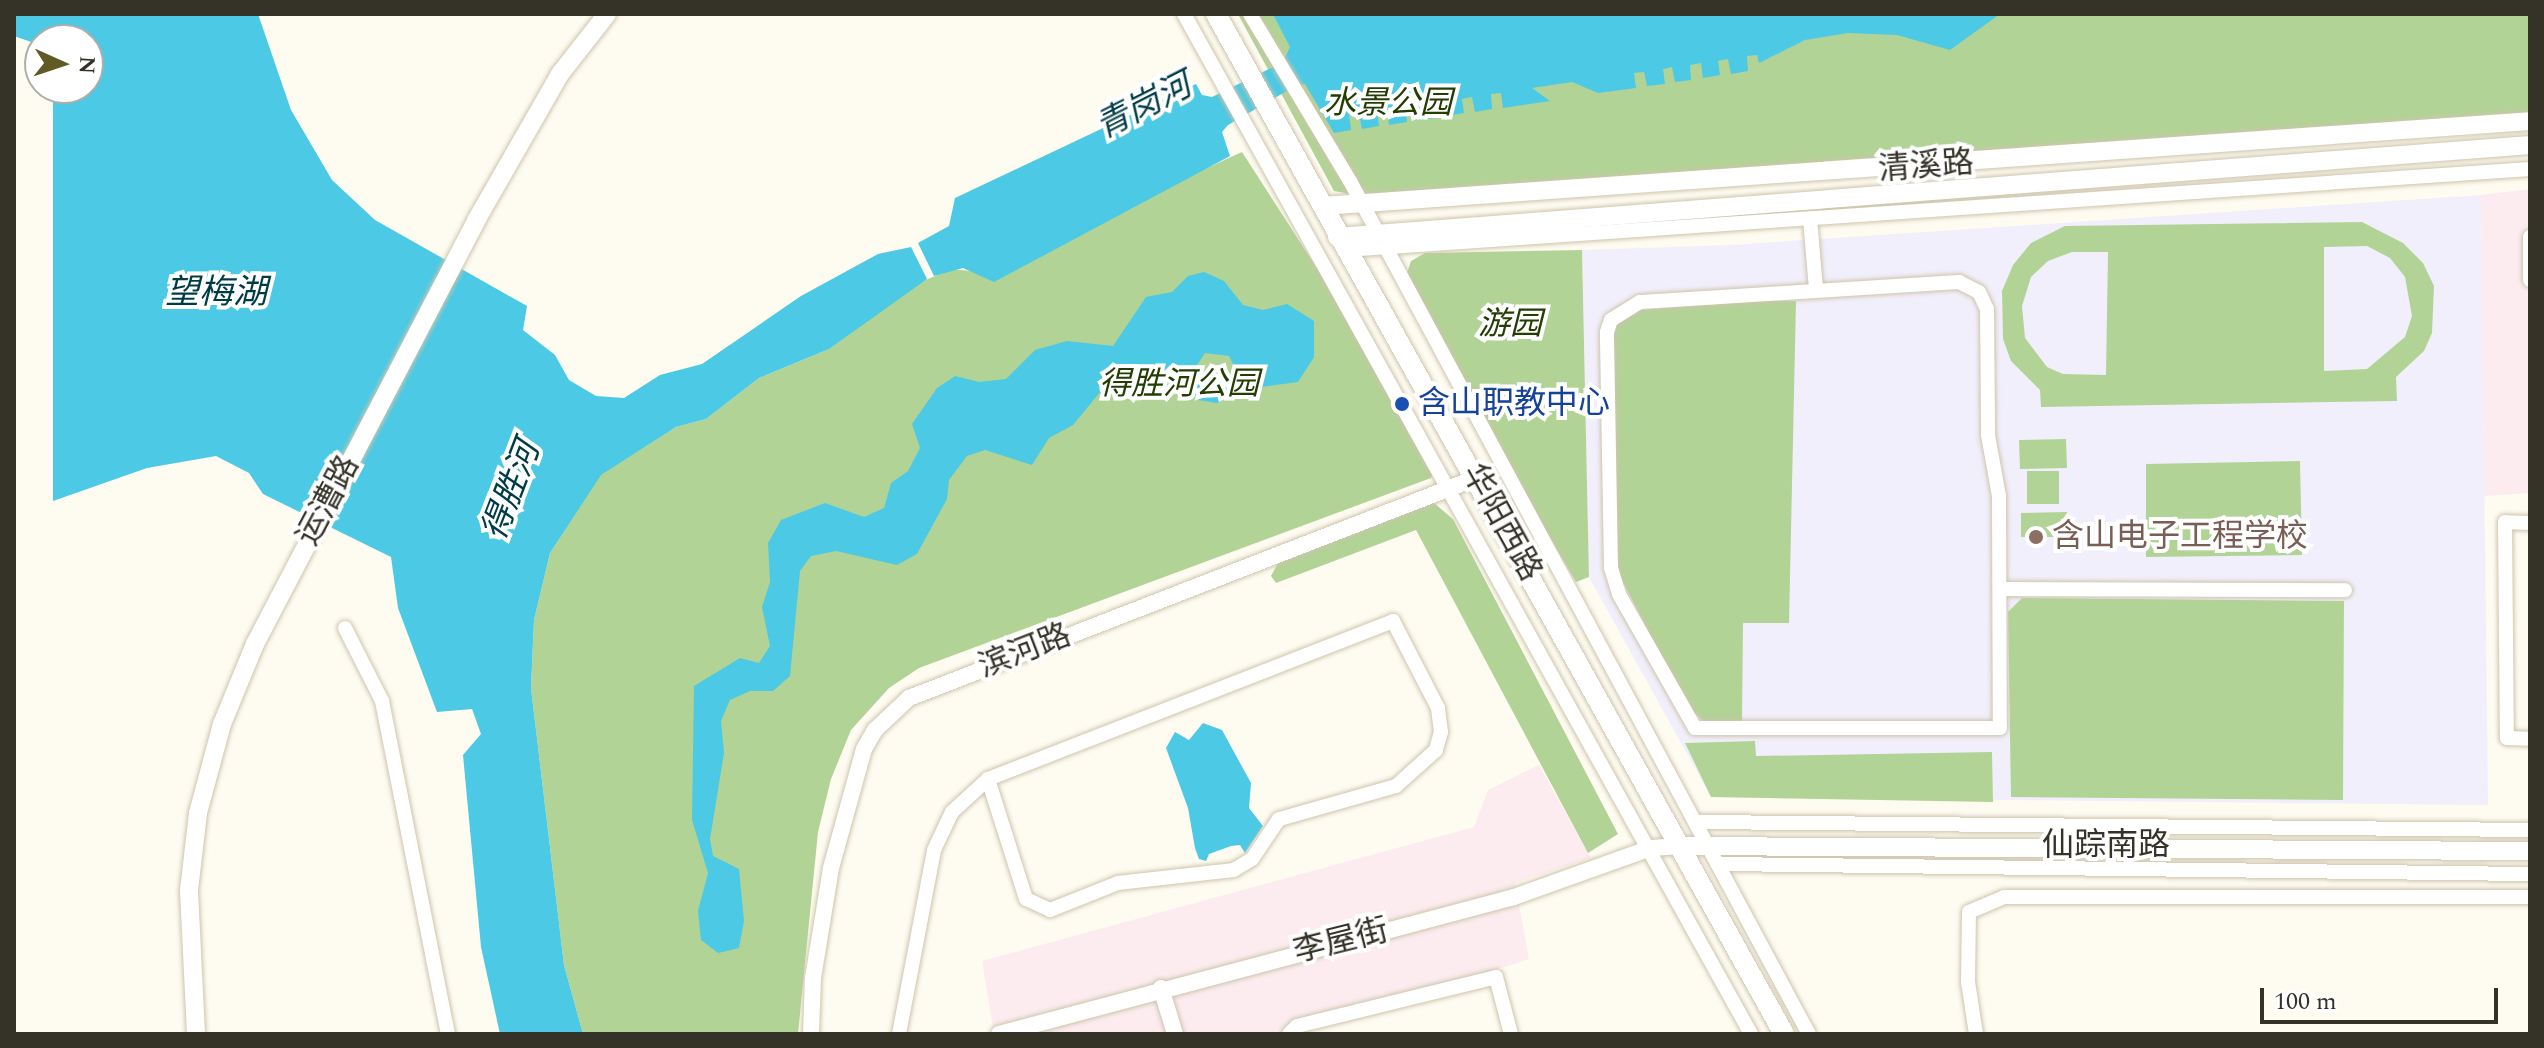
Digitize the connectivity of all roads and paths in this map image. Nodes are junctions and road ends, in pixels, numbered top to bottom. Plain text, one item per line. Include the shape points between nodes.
1 (607, 14) edge
2 (1184, 14) edge
3 (1216, 14) edge
4 (1250, 14) edge
5 (2530, 121) edge
6 (2530, 145) edge
7 (2196, 147) junction
8 (2530, 169) edge
9 (2198, 171) junction
10 (1792, 176) junction
11 (1794, 203) junction
12 (1363, 204) junction
13 (1322, 206) junction
14 (1810, 219) junction
15 (2530, 237) edge
16 (1383, 241) junction
17 (1341, 244) junction
18 (2530, 280) edge
19 (1816, 289) junction
20 (1476, 478) junction
21 (1451, 487) junction
22 (2530, 523) edge
23 (2000, 589) junction
24 (2345, 590) dead end
25 (345, 628) dead end
26 (2530, 739) edge
27 (988, 779) junction
28 (1698, 822) junction
29 (2530, 830) edge
30 (1710, 843) junction
31 (1681, 846) junction
32 (2228, 846) junction
33 (2302, 847) junction
34 (1651, 848) junction
35 (2530, 851) edge
36 (1721, 864) junction
37 (2228, 870) junction
38 (2303, 871) junction
39 (2530, 874) edge
40 (2229, 895) junction
41 (2304, 895) junction
42 (2530, 897) edge
43 (1161, 988) junction
44 (196, 1034) edge
45 (448, 1034) edge
46 (811, 1034) edge
47 (899, 1034) edge
48 (999, 1034) edge
49 (1175, 1034) edge
50 (1289, 1034) edge
51 (1511, 1034) edge
52 (1751, 1034) edge
53 (1784, 1034) edge
54 (1809, 1034) edge
55 (1976, 1034) edge

1 - 44 main road, 运漕路 via 560,74 477,219 293,571 222,724 198,813 188,944
2 - 21 street
3 - 13 main road, 华阳西路
4 - 12 street
5 - 7 main road, 清溪路
6 - 9 main road, 清溪路
7 - 9 main road
7 - 10 main road, 清溪路
8 - 14 street
9 - 11 main road, 清溪路
10 - 11 main road
10 - 12 main road, 清溪路
11 - 16 main road, 清溪路
12 - 13 main road, 清溪路
12 - 16 street
13 - 17 main road, 华阳西路
14 - 16 street
14 - 19 street
15 - 18 street
16 - 17 main road, 清溪路
16 - 28 street
17 - 20 main road, 华阳西路
19 - 23 street via 1959,282 1984,299
19 - 23 street via 1640,302 1618,312 1607,332 1611,568 1619,594 1688,719 1705,732 2000,728
20 - 21 street, 滨河路
20 - 31 main road, 华阳西路
21 - 34 street
21 - 46 street, 滨河路 via 909,698 875,730 864,749 831,868 813,978
22 - 26 street via 2505,522 2507,738
23 - 24 street
25 - 45 street via 385,713
27 - 27 street via 1026,899 1050,910 1118,883 1234,870 1252,859 1279,819 1396,786 1436,750 1441,732 1438,708 1393,621
27 - 47 street via 952,812 934,850
28 - 29 street
28 - 30 street
30 - 31 main road, 仙踪南路
30 - 32 main road, 仙踪南路
30 - 36 street
31 - 34 street, 李屋街
31 - 53 main road, 华阳西路
32 - 33 main road, 仙踪南路
32 - 37 street
33 - 35 main road, 仙踪南路
33 - 38 street
34 - 43 street, 李屋街 via 1514,897
34 - 52 street
36 - 37 street
36 - 54 street
37 - 38 street
37 - 40 street
38 - 39 street
38 - 41 street
40 - 41 street
40 - 55 street via 2004,897 1984,903 1969,912 1968,982
41 - 42 street
43 - 48 street, 李屋街
43 - 49 street
50 - 51 street via 1297,1026 1496,977

